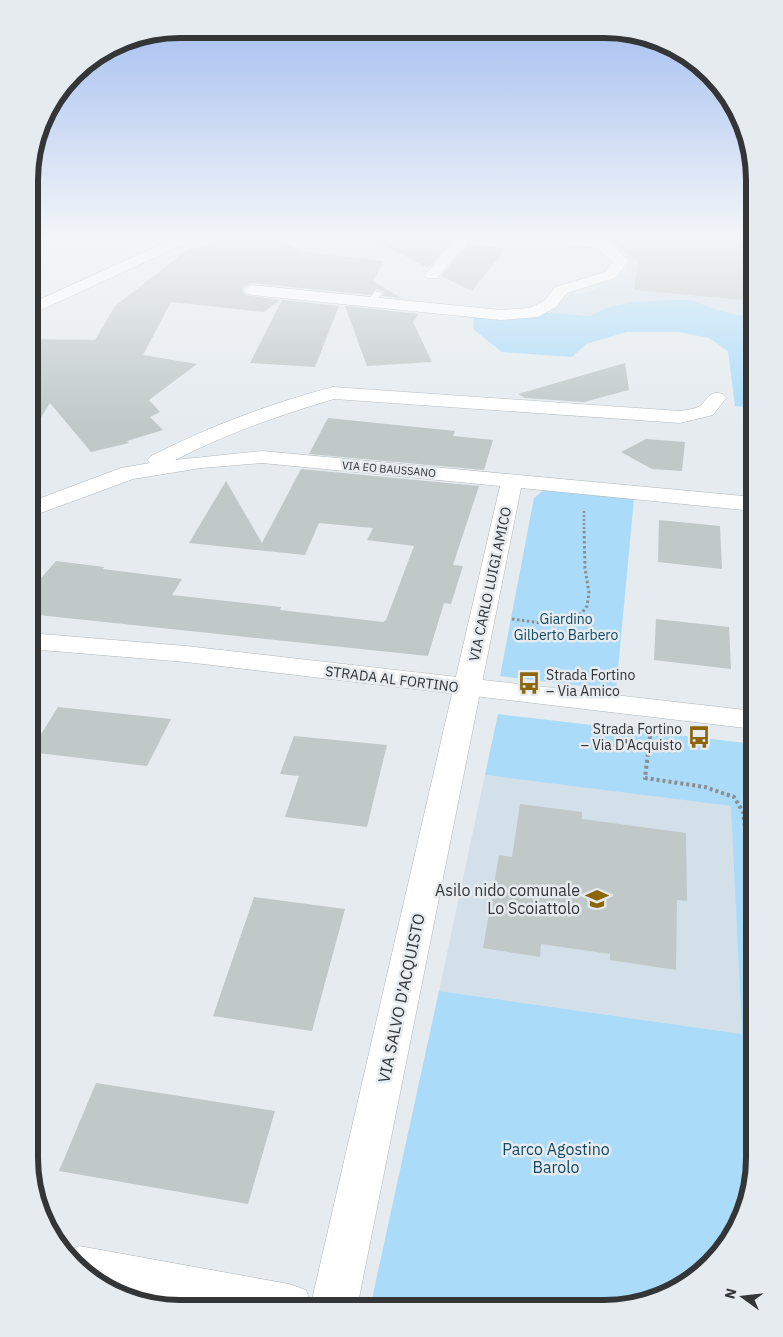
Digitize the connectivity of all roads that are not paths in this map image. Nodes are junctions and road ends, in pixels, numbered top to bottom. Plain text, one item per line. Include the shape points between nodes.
1 (53, 299) edge
2 (384, 299) edge
3 (554, 299) edge
4 (37, 307) edge
5 (716, 398) dead end
6 (129, 473) junction
7 (512, 481) junction
8 (746, 503) edge
9 (37, 507) edge
10 (37, 643) edge
11 (468, 688) junction
12 (745, 719) edge
13 (96, 1272) edge
14 (250, 1300) edge
15 (336, 1300) edge

1 - 4 street
2 - 3 street via 502,316 532,313
5 - 6 street via 706,411 680,417 333,393 289,406 199,441
6 - 7 street, VIA EO BAUSSANO via 262,457
6 - 9 street, VIA EO BAUSSANO
7 - 8 street, VIA EO BAUSSANO
7 - 11 street, VIA CARLO LUIGI AMICO
10 - 11 street, STRADA AL FORTINO via 186,654
11 - 12 street, STRADA AL FORTINO
11 - 15 street, VIA SALVO D'ACQUISTO
13 - 14 street

